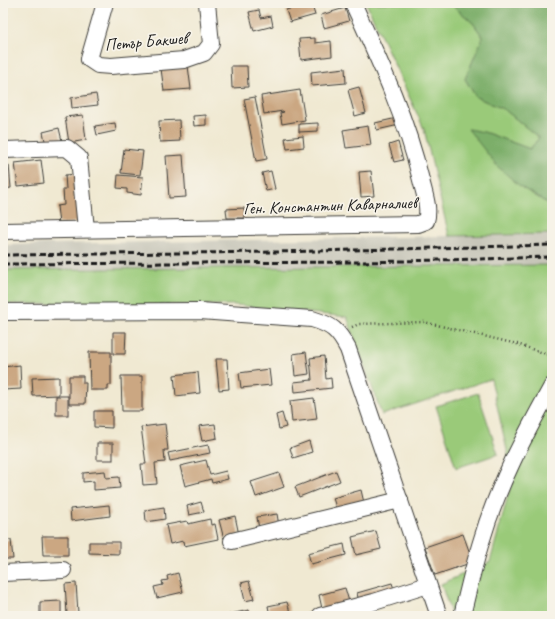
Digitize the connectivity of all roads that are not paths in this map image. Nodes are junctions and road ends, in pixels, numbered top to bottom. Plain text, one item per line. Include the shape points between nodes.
1 (105, 3) edge
2 (207, 3) edge
3 (353, 3) edge
4 (4, 150) edge
5 (86, 230) junction
6 (3, 231) edge
7 (3, 312) edge
8 (552, 386) edge
9 (400, 500) junction
10 (232, 541) dead end
11 (63, 570) dead end
12 (3, 573) edge
13 (428, 585) junction
14 (320, 616) edge
15 (438, 616) edge
16 (462, 616) edge

1 - 2 street, Петър Бакшев via 90,59 98,65 111,66 184,60 204,53 211,44
3 - 5 street, Ген. Константин Каварналиев via 402,115 413,147 427,209 426,221 418,224
4 - 5 street via 67,148 79,158
5 - 6 street, Ген. Константин Каварналиев
7 - 9 street via 200,311 312,319 328,324 340,334 348,349
8 - 16 street via 522,440 500,489 482,538
9 - 10 street
9 - 13 street
11 - 12 street
13 - 14 street
13 - 15 street

